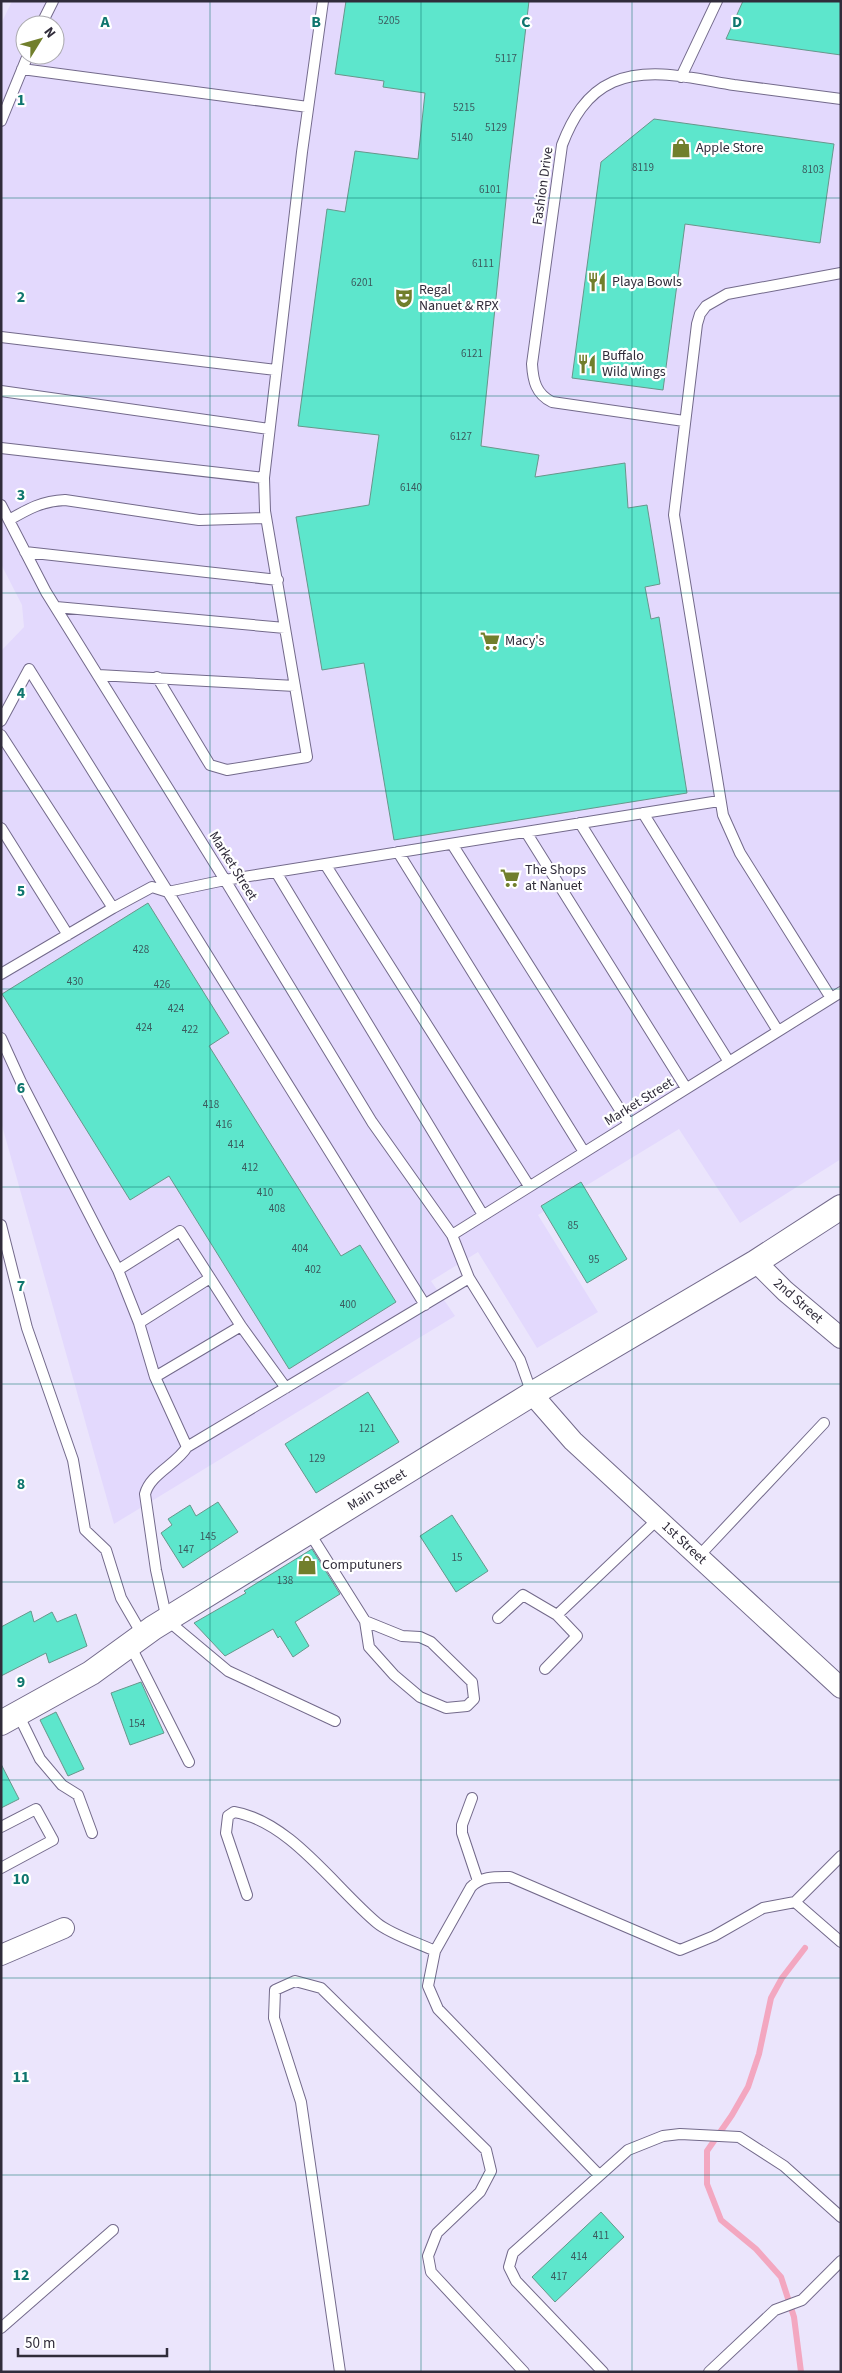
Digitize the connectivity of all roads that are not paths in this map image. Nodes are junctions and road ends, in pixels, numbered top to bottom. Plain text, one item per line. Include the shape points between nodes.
1 (53, 1) edge
2 (323, 1) edge
3 (717, 1) edge
4 (46, 15) edge
5 (24, 65) edge
6 (22, 69) junction
7 (681, 77) junction
8 (841, 99) edge
9 (308, 107) junction
10 (1, 121) edge
11 (841, 273) edge
12 (1, 337) edge
13 (276, 370) junction
14 (1, 391) edge
15 (684, 421) junction
16 (270, 429) junction
17 (1, 448) edge
18 (264, 478) junction
19 (1, 505) edge
20 (266, 518) junction
21 (9, 520) junction
22 (25, 552) junction
23 (278, 580) junction
24 (56, 608) junction
25 (285, 628) junction
26 (98, 675) junction
27 (157, 677) junction
28 (295, 686) junction
29 (1, 721) edge
30 (1, 734) edge
31 (719, 801) junction
32 (643, 813) junction
33 (580, 823) junction
34 (1, 828) edge
35 (526, 832) junction
36 (452, 844) junction
37 (398, 852) junction
38 (325, 864) junction
39 (276, 872) junction
40 (225, 880) junction
41 (168, 892) junction
42 (113, 908) junction
43 (68, 936) junction
44 (1, 974) edge
45 (841, 992) edge
46 (832, 998) junction
47 (778, 1031) junction
48 (1, 1038) edge
49 (729, 1062) junction
50 (686, 1088) junction
51 (629, 1124) junction
52 (584, 1152) junction
53 (529, 1186) junction
54 (841, 1207) edge
55 (483, 1215) junction
56 (1, 1225) edge
57 (452, 1235) junction
58 (756, 1262) junction
59 (118, 1270) junction
60 (210, 1278) junction
61 (468, 1278) junction
62 (425, 1305) junction
63 (139, 1323) junction
64 (241, 1326) junction
65 (841, 1338) edge
66 (155, 1377) junction
67 (286, 1388) junction
68 (532, 1394) junction
69 (824, 1423) dead end
70 (187, 1446) junction
71 (658, 1520) junction
72 (309, 1532) junction
73 (698, 1556) junction
74 (557, 1615) junction
75 (498, 1618) dead end
76 (167, 1620) junction
77 (365, 1621) junction
78 (137, 1640) junction
79 (545, 1669) dead end
80 (840, 1685) edge
81 (10, 1719) edge
82 (336, 1722) dead end
83 (189, 1762) dead end
84 (472, 1798) dead end
85 (1, 1826) edge
86 (92, 1833) dead end
87 (841, 1856) edge
88 (1, 1868) edge
89 (478, 1881) junction
90 (247, 1895) dead end
91 (795, 1902) junction
92 (64, 1928) dead end
93 (841, 1942) edge
94 (2, 1951) edge
95 (435, 1951) junction
96 (599, 2175) junction
97 (841, 2217) edge
98 (113, 2230) dead end
99 (841, 2261) edge
100 (1, 2328) edge
101 (520, 2370) edge
102 (340, 2372) edge
103 (603, 2372) edge
104 (709, 2372) edge

1 - 4 lane
2 - 9 lane
3 - 7 lane
5 - 6 lane
6 - 9 lane
6 - 10 lane
7 - 8 lane, Fashion Drive
7 - 15 lane, Fashion Drive via 656,74 614,82 596,92 569,126 562,145 532,364 535,384 552,402
9 - 13 lane
11 - 15 lane via 727,294 706,306 697,324
12 - 13 lane
13 - 16 lane
14 - 16 lane
15 - 31 lane via 674,515
16 - 18 lane
17 - 18 lane
18 - 20 lane
19 - 21 lane, Market Street
20 - 21 lane via 199,520 65,500 34,505
20 - 23 lane
21 - 22 lane, Market Street
22 - 23 lane
22 - 24 lane, Market Street
23 - 25 lane
24 - 25 lane
24 - 26 lane, Market Street
25 - 28 lane
26 - 27 lane
26 - 40 lane, Market Street
27 - 28 lane
27 - 28 lane via 210,765 227,770 307,757
29 - 41 lane via 29,669
30 - 42 lane
31 - 32 lane
31 - 46 lane via 730,835 740,853
32 - 33 lane
32 - 47 lane
33 - 35 lane
33 - 49 lane
34 - 43 lane
35 - 36 lane
35 - 50 lane
36 - 37 lane
36 - 51 lane
37 - 38 lane
37 - 52 lane
38 - 39 lane
38 - 53 lane
39 - 40 lane
39 - 55 lane
40 - 41 lane
40 - 57 lane, Market Street via 372,1122
41 - 42 lane via 152,887
41 - 62 lane
42 - 43 lane
43 - 44 lane
45 - 46 lane, Market Street
46 - 47 lane, Market Street
47 - 49 lane, Market Street
48 - 59 lane
49 - 50 lane, Market Street
50 - 51 lane, Market Street
51 - 52 lane, Market Street
52 - 53 lane, Market Street
53 - 55 lane, Market Street
54 - 58 street, Main Street
55 - 57 lane, Market Street
56 - 78 lane via 27,1328 73,1460 85,1530 106,1550
57 - 61 lane, Market Street
58 - 65 street, 2nd Street
58 - 68 street, Main Street
59 - 60 lane via 180,1231
59 - 63 lane
60 - 63 lane
60 - 64 lane
61 - 62 lane
61 - 68 lane, Market Street via 520,1360
62 - 67 lane
63 - 66 lane
64 - 66 lane
64 - 67 lane
66 - 70 lane
67 - 70 lane
68 - 71 street, 1st Street via 573,1441
68 - 72 street, Main Street
69 - 73 lane
70 - 76 lane via 181,1456 148,1485 145,1494
71 - 73 street, 1st Street
71 - 74 lane
72 - 76 street, Main Street
72 - 77 lane
73 - 80 street, 1st Street
74 - 75 lane via 523,1595
74 - 79 lane via 577,1636
76 - 78 street, Main Street
76 - 82 lane via 228,1671
77 - 77 lane via 369,1647 420,1697 446,1708 467,1706 474,1699 472,1682 431,1642 420,1637 402,1636
78 - 81 street, Main Street via 91,1673
78 - 83 lane
81 - 86 lane via 62,1785 78,1795
84 - 89 lane via 462,1833
85 - 88 lane via 36,1809 53,1840
87 - 91 lane
89 - 91 lane via 510,1877 680,1950 714,1936 763,1908
89 - 95 lane via 455,1913
90 - 95 lane via 226,1833 228,1816 234,1812 268,1825 294,1844 378,1924
91 - 93 lane
92 - 94 street
95 - 96 lane via 428,1986 438,2009
96 - 97 lane via 628,2150 663,2136 739,2137 784,2166
96 - 103 lane via 513,2253 509,2267 516,2281
98 - 100 lane
99 - 104 lane via 802,2300 775,2310
101 - 102 lane via 431,2272 428,2256 437,2233 480,2192 491,2171 486,2150 321,1988 295,1981 275,1990 274,2018 301,2102

